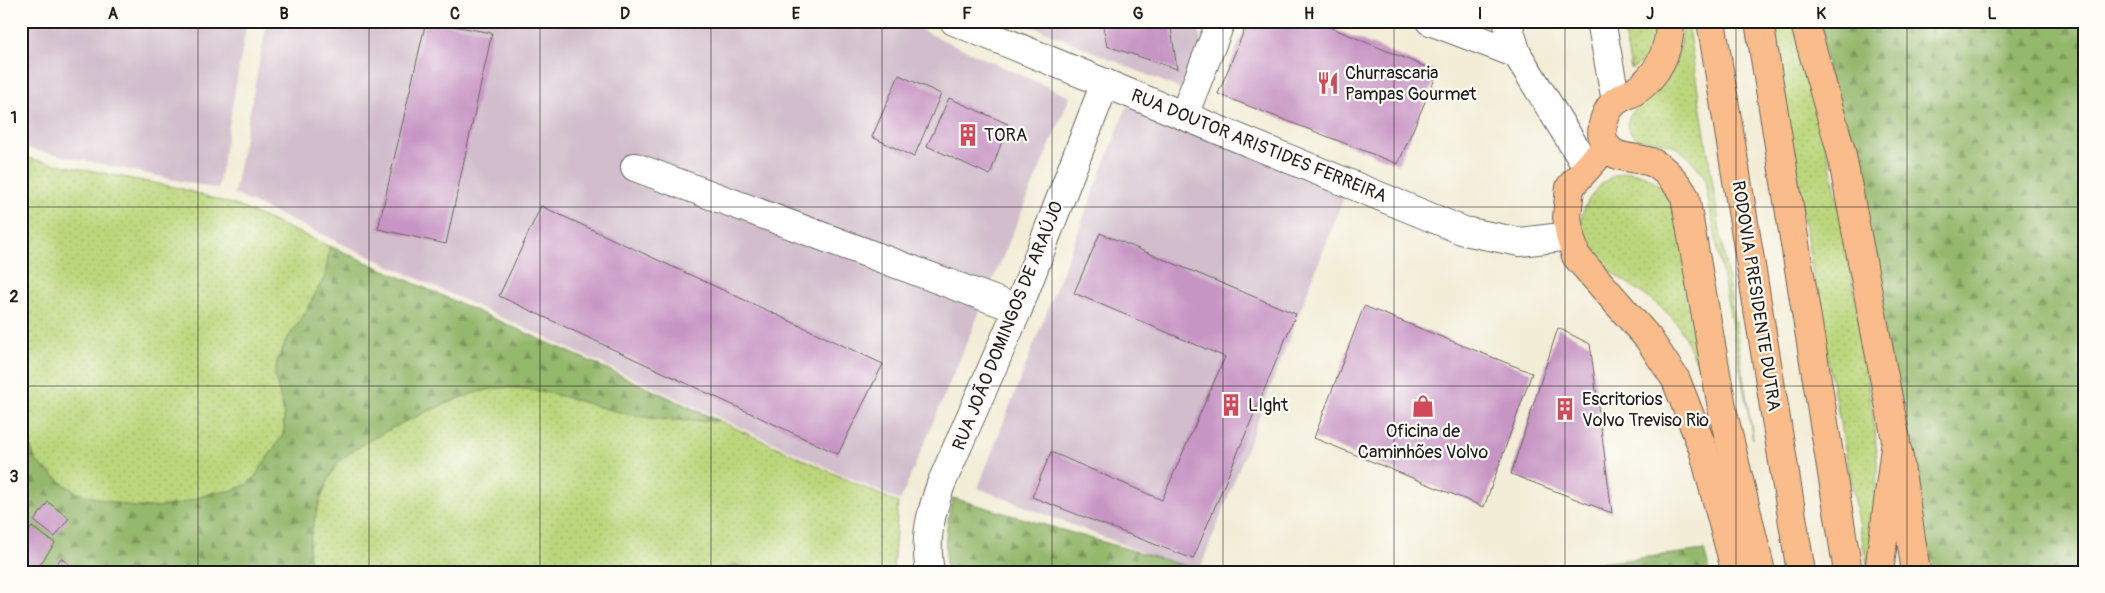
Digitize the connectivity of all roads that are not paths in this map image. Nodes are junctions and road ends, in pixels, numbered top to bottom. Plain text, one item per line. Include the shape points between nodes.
1 (954, 21) edge
2 (1221, 21) edge
3 (1430, 21) edge
4 (1507, 21) edge
5 (1601, 21) edge
6 (1670, 21) edge
7 (1711, 21) edge
8 (1759, 21) edge
9 (1804, 21) edge
10 (1517, 54) junction
11 (1105, 83) junction
12 (1616, 101) junction
13 (1184, 115) junction
14 (1606, 147) junction
15 (635, 167) dead end
16 (1587, 167) junction
17 (1570, 236) junction
18 (1018, 309) junction
19 (1896, 440) junction
20 (930, 572) edge
21 (1736, 572) edge
22 (1762, 572) edge
23 (1801, 572) edge
24 (1848, 572) edge
25 (1880, 572) edge
26 (1916, 572) edge

1 - 11 street, RUA DOUTOR ARISTIDES FERREIRA
2 - 13 street
3 - 10 street
4 - 10 street
5 - 12 street
6 - 12 main road via 1665,53 1655,72 1634,93
7 - 23 main road, RODOVIA PRESIDENTE DUTRA
8 - 24 main road
9 - 19 main road via 1841,151
10 - 16 street
11 - 13 street, RUA DOUTOR ARISTIDES FERREIRA
11 - 18 street, RUA JOÃO DOMINGOS DE ARAÚJO
12 - 14 main road via 1602,126
13 - 17 street, RUA DOUTOR ARISTIDES FERREIRA via 1464,231 1520,242
14 - 16 main road
14 - 22 main road via 1620,157 1656,165 1675,182 1685,197 1723,412
15 - 18 street
16 - 17 main road via 1570,187 1567,217
17 - 21 main road via 1576,256 1648,338 1676,380 1703,449
18 - 20 street, RUA JOÃO DOMINGOS DE ARAÚJO via 941,484 932,513 927,549
19 - 25 main road
19 - 26 main road

